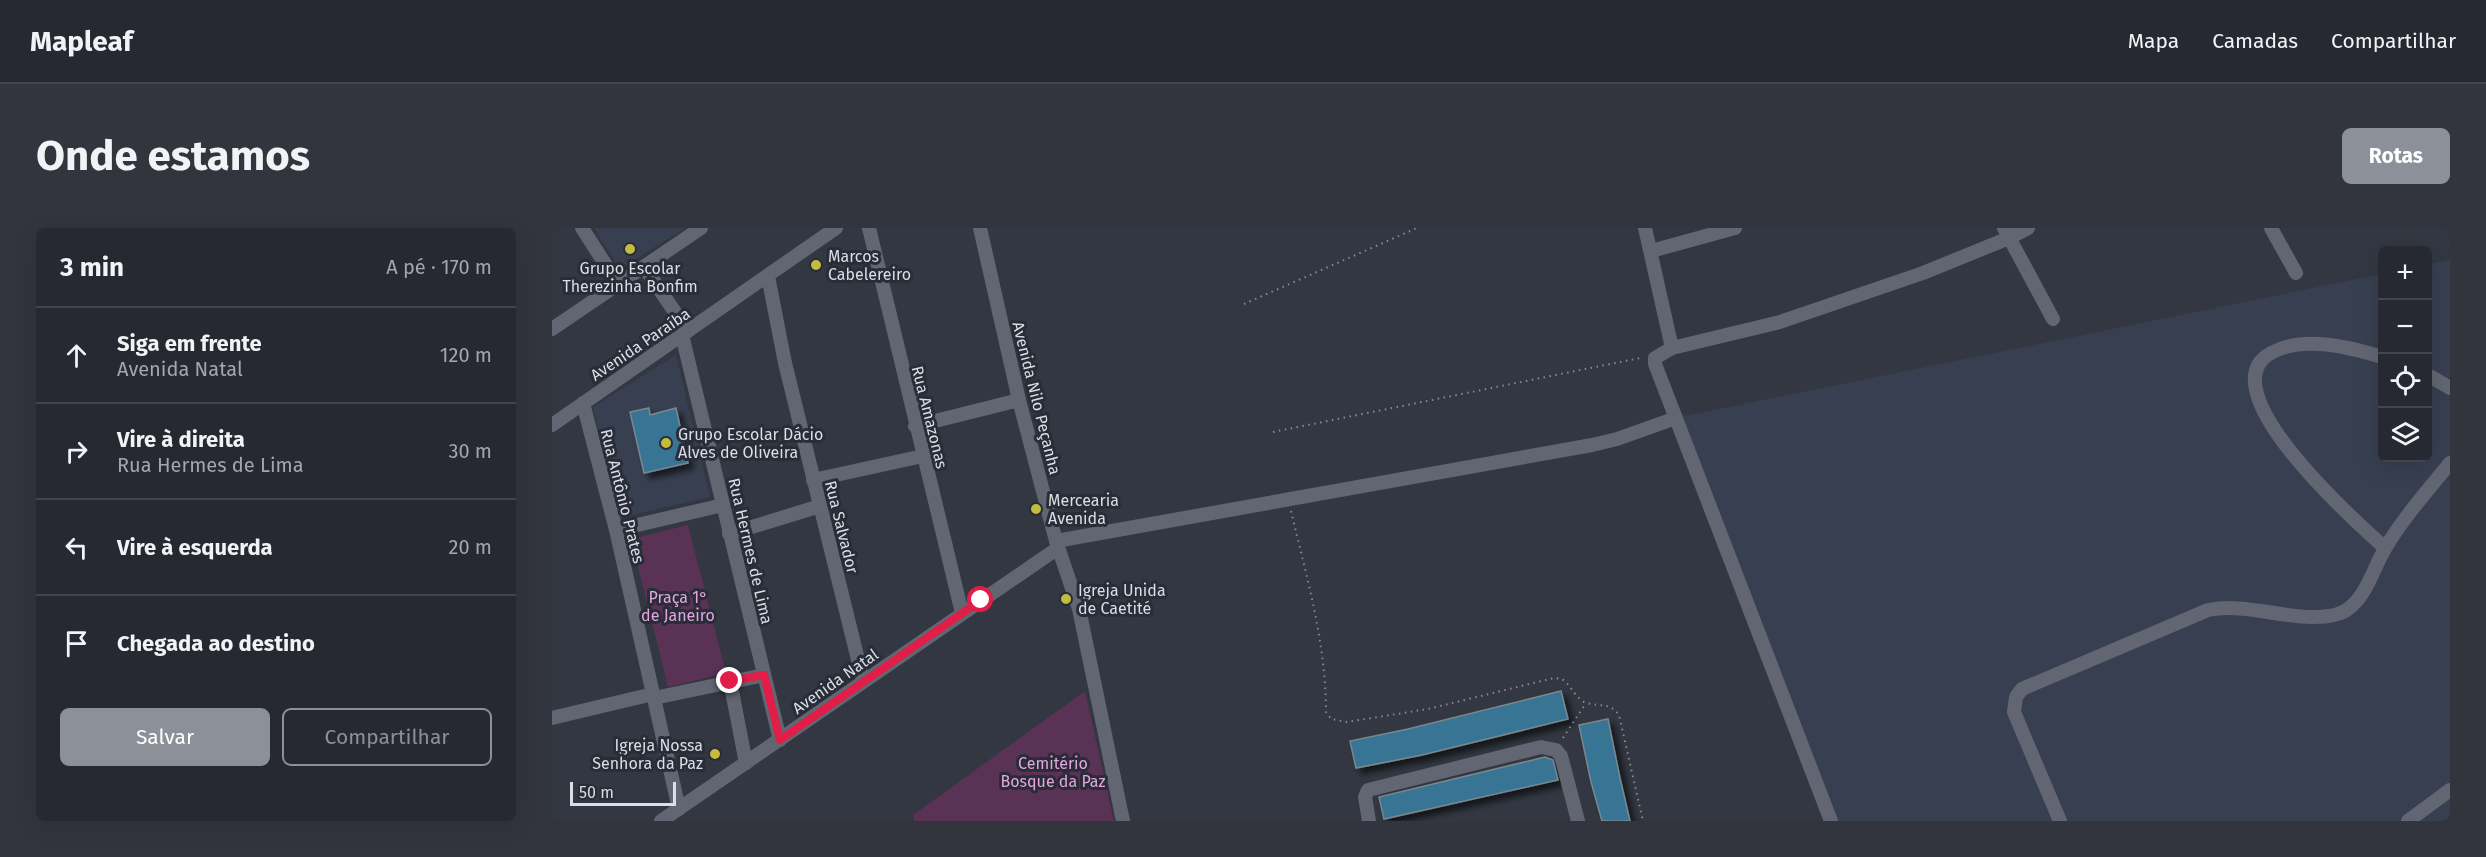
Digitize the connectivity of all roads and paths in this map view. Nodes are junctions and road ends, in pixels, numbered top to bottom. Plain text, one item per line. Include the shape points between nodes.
1 (582, 228) edge
2 (701, 228) edge
3 (836, 228) edge
4 (869, 228) edge
5 (980, 228) edge
6 (1417, 228) edge
7 (1645, 228) edge
8 (1736, 228) edge
9 (2028, 228) edge
10 (2273, 229) edge
11 (2006, 233) edge
12 (1651, 251) junction
13 (644, 267) junction
14 (2296, 273) dead end
15 (768, 276) junction
16 (618, 284) junction
17 (1244, 304) dead end
18 (2053, 319) dead end
19 (552, 329) edge
20 (685, 333) junction
21 (1672, 348) junction
22 (1658, 355) junction
23 (2378, 356) edge
24 (2432, 378) edge
25 (2450, 388) edge
26 (1019, 400) junction
27 (583, 403) junction
28 (1676, 418) junction
29 (552, 425) edge
30 (915, 426) junction
31 (1273, 432) dead end
32 (922, 456) junction
33 (2450, 463) edge
34 (813, 480) junction
35 (1288, 500) junction
36 (723, 505) junction
37 (820, 506) junction
38 (616, 530) junction
39 (729, 534) junction
40 (1057, 545) junction
41 (2385, 548) junction
42 (962, 613) junction
43 (764, 675) junction
44 (863, 680) junction
45 (730, 681) junction
46 (654, 696) junction
47 (1586, 703) junction
48 (552, 718) edge
49 (780, 740) junction
50 (1556, 750) junction
51 (746, 763) junction
52 (2450, 790) edge
53 (679, 809) junction
54 (1826, 820) edge
55 (660, 821) edge
56 (1123, 821) edge
57 (1369, 821) edge
58 (1578, 821) edge
59 (1643, 821) edge
60 (2060, 821) edge
61 (2408, 821) edge

1 - 16 street
2 - 13 street
3 - 15 street, Avenida Paraíba
4 - 30 street, Rua Amazonas
5 - 26 street, Avenida Nilo Peçanha
6 - 17 path
7 - 12 street
8 - 12 street
9 - 11 street
10 - 14 street
11 - 18 street
11 - 21 street via 1923,273 1780,322
12 - 21 street
13 - 16 street
13 - 20 street
15 - 20 street, Avenida Paraíba
15 - 34 street, Rua Salvador
16 - 19 street
20 - 27 street, Avenida Paraíba
20 - 36 street, Rua Hermes de Lima
21 - 22 street
22 - 28 street via 1655,364
22 - 31 path
23 - 41 street via 2350,347 2284,346 2258,363 2254,379 2257,398 2273,427 2323,490
24 - 25 street
26 - 30 street
26 - 40 street, Avenida Nilo Peçanha
27 - 29 street, Avenida Paraíba
27 - 38 street, Rua Antônio Prates
28 - 35 street via 1592,446
28 - 54 street
30 - 32 street, Rua Amazonas
32 - 34 street
32 - 42 street, Rua Amazonas
33 - 41 street
34 - 37 street, Rua Salvador
35 - 40 street
35 - 47 path via 1315,614 1326,712 1331,719 1347,722 1428,709 1556,677 1566,681
36 - 38 street
36 - 39 street, Rua Hermes de Lima
37 - 39 street
37 - 44 street, Rua Salvador
38 - 46 street, Rua Antônio Prates
39 - 43 street, Rua Hermes de Lima
40 - 42 street, Avenida Natal
40 - 56 street, Avenida Nilo Peçanha via 1078,609
41 - 60 street via 2360,597 2348,610 2312,617 2240,607 2208,610 2022,689 2016,697 2014,712
42 - 44 street, Avenida Natal
43 - 45 street
43 - 49 street, Rua Hermes de Lima
44 - 49 street, Avenida Natal
45 - 46 street
45 - 51 street
46 - 48 street
46 - 53 street, Rua Antônio Prates
47 - 50 path
47 - 59 path via 1608,705 1619,715
49 - 51 street, Avenida Natal
50 - 57 street via 1541,747 1368,790 1365,797
50 - 58 street via 1561,756
51 - 53 street, Avenida Natal
52 - 61 street
53 - 55 street, Avenida Natal

